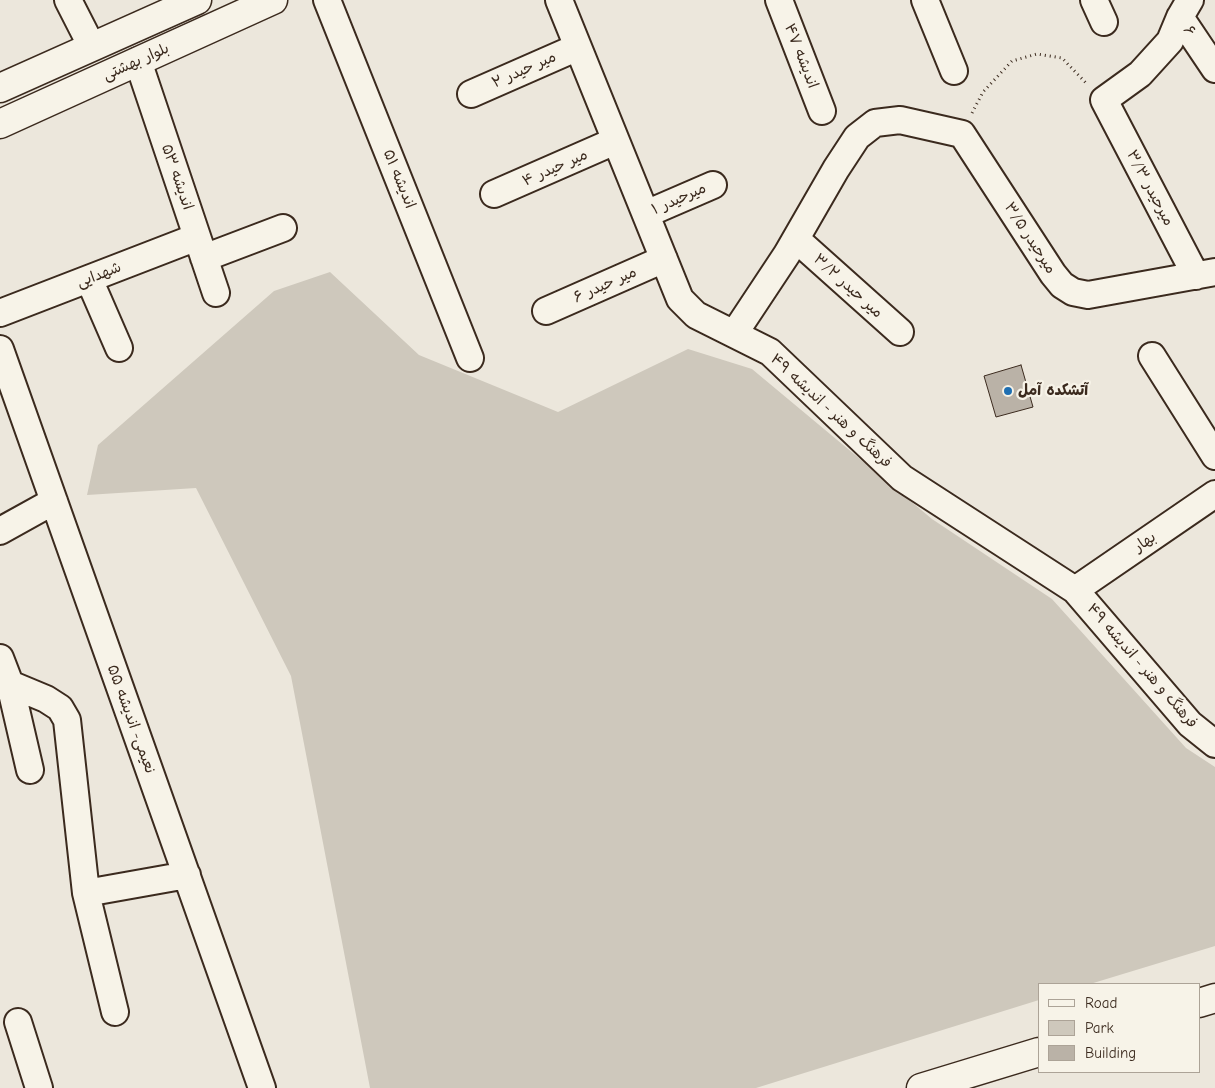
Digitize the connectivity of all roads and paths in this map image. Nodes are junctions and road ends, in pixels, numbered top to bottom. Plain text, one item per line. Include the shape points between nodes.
1 (68, 0) edge
2 (196, 0) edge
3 (273, 0) edge
4 (327, 0) edge
5 (559, 0) edge
6 (779, 0) edge
7 (925, 0) edge
8 (1185, 9) edge
9 (92, 47) junction
10 (578, 47) junction
11 (138, 61) junction
12 (1215, 69) edge
13 (954, 71) dead end
14 (0, 88) edge
15 (471, 94) dead end
16 (1104, 100) junction
17 (822, 111) dead end
18 (0, 124) edge
19 (962, 134) junction
20 (615, 141) junction
21 (713, 185) dead end
22 (494, 194) dead end
23 (646, 214) junction
24 (283, 228) dead end
25 (796, 239) junction
26 (201, 247) junction
27 (664, 259) junction
28 (1206, 274) edge
29 (89, 279) junction
30 (216, 293) dead end
31 (546, 310) dead end
32 (0, 313) edge
33 (900, 332) dead end
34 (734, 334) junction
35 (119, 348) dead end
36 (0, 349) edge
37 (1152, 356) dead end
38 (470, 358) dead end
39 (1215, 456) edge
40 (54, 502) junction
41 (1212, 502) edge
42 (0, 531) edge
43 (1075, 590) junction
44 (0, 658) edge
45 (10, 684) junction
46 (1215, 744) edge
47 (30, 770) dead end
48 (187, 875) junction
49 (86, 893) junction
50 (1215, 998) edge
51 (1200, 1003) edge
52 (115, 1012) dead end
53 (18, 1022) dead end
54 (1038, 1052) edge
55 (39, 1088) edge
56 (262, 1088) edge
57 (921, 1088) edge

1 - 9 street
2 - 9 main road
3 - 11 main road, بلوار بهشتی
4 - 38 street, اندیشه ۵۱
5 - 10 street, فرهنگ و هنر - اندیشه ۴۹
6 - 17 street, اندیشه ۴۷
7 - 13 street
8 - 12 street, ۶
8 - 16 street via 1170,41 1140,74
9 - 14 main road
10 - 15 street, میر حیدر ۲
10 - 20 street, فرهنگ و هنر - اندیشه ۴۹
11 - 18 main road, بلوار بهشتی
11 - 26 street, اندیشه ۵۳
16 - 19 path via 1062,58 1037,54 1012,61 983,92
16 - 28 street, میرحیدر ۳/۳
19 - 25 street via 900,120 874,123 858,137 836,169
19 - 28 street, میرحیدر ۳/۵ via 1053,274 1067,289 1088,296
20 - 22 street, میر حیدر ۴
20 - 23 street, فرهنگ و هنر - اندیشه ۴۹
21 - 23 street, میرحیدر ۱
23 - 27 street, فرهنگ و هنر - اندیشه ۴۹
24 - 26 street, شهدایی
25 - 33 street, میر حیدر ۳/۲
25 - 34 street
26 - 29 street, شهدایی
26 - 30 street, اندیشه ۵۳
27 - 31 street, میر حیدر ۶
27 - 34 street, فرهنگ و هنر - اندیشه ۴۹ via 680,299 696,315
29 - 32 street, شهدایی
29 - 35 street
34 - 43 street, فرهنگ و هنر - اندیشه ۴۹ via 770,352 902,478
36 - 40 street, نعیمی- اندیشه ۵۵
37 - 39 street
40 - 42 street
40 - 48 street, نعیمی- اندیشه ۵۵
41 - 43 street, بهار
43 - 46 street, فرهنگ و هنر - اندیشه ۴۹ via 1190,724
44 - 45 street
45 - 47 street
45 - 49 street via 46,699 60,708 67,720
48 - 49 street
48 - 56 street, نعیمی- اندیشه ۵۵
49 - 52 street
50 - 51 main road
53 - 55 street
54 - 57 main road

